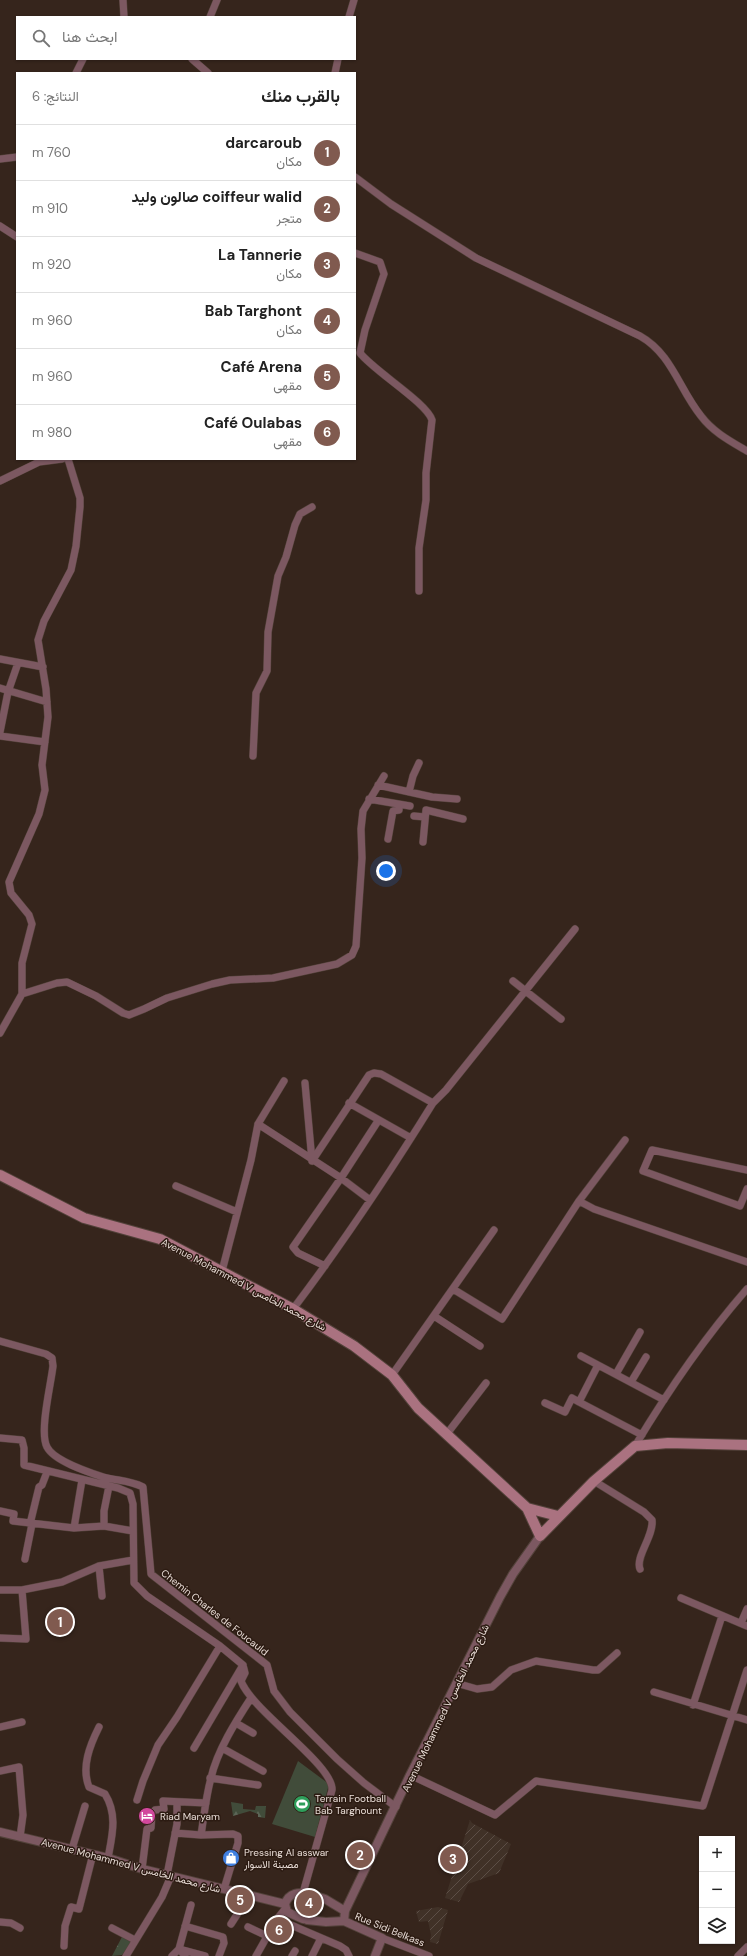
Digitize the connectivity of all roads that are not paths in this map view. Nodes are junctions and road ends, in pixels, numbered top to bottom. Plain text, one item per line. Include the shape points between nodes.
1 (123, 0) edge
2 (217, 0) edge
3 (354, 0) edge
4 (124, 16) edge
5 (210, 16) edge
6 (349, 16) edge
7 (82, 60) edge
8 (193, 60) edge
9 (338, 60) edge
10 (76, 72) edge
11 (207, 72) edge
12 (335, 72) edge
13 (16, 157) edge
14 (0, 159) edge
15 (356, 178) edge
16 (0, 226) edge
17 (16, 236) edge
18 (356, 253) edge
19 (747, 452) edge
20 (54, 460) edge
21 (68, 460) edge
22 (0, 481) edge
23 (312, 507) dead end
24 (418, 591) dead end
25 (0, 659) edge
26 (18, 663) junction
27 (43, 667) junction
28 (0, 688) edge
29 (8, 692) junction
30 (47, 702) junction
31 (2, 710) edge
32 (0, 732) edge
33 (0, 736) edge
34 (45, 742) junction
35 (252, 756) dead end
36 (419, 763) dead end
37 (384, 776) dead end
38 (378, 785) junction
39 (409, 792) junction
40 (369, 799) junction
41 (457, 799) dead end
42 (399, 805) junction
43 (410, 806) dead end
44 (414, 816) dead end
45 (425, 818) junction
46 (463, 819) dead end
47 (388, 840) dead end
48 (423, 842) dead end
49 (575, 929) dead end
50 (513, 981) dead end
51 (525, 991) junction
52 (22, 994) junction
53 (561, 1019) dead end
54 (0, 1033) edge
55 (284, 1081) dead end
56 (305, 1083) dead end
57 (349, 1103) junction
58 (433, 1103) junction
59 (378, 1120) junction
60 (258, 1124) junction
61 (411, 1138) junction
62 (625, 1140) dead end
63 (312, 1161) junction
64 (747, 1170) edge
65 (0, 1175) edge
66 (341, 1178) junction
67 (176, 1186) dead end
68 (747, 1189) edge
69 (370, 1200) junction
70 (580, 1201) junction
71 (237, 1212) junction
72 (494, 1230) dead end
73 (747, 1262) edge
74 (325, 1266) junction
75 (222, 1271) junction
76 (453, 1289) junction
77 (747, 1289) edge
78 (293, 1309) junction
79 (434, 1316) junction
80 (640, 1332) dead end
81 (0, 1341) edge
82 (480, 1346) dead end
83 (581, 1356) dead end
84 (646, 1357) dead end
85 (598, 1365) junction
86 (616, 1374) junction
87 (392, 1375) junction
88 (631, 1382) junction
89 (486, 1383) dead end
90 (664, 1400) junction
91 (579, 1402) junction
92 (545, 1403) dead end
93 (446, 1435) junction
94 (642, 1435) junction
95 (0, 1438) edge
96 (747, 1445) edge
97 (635, 1446) junction
98 (47, 1472) junction
99 (82, 1480) junction
100 (594, 1481) junction
101 (109, 1486) junction
102 (528, 1508) junction
103 (0, 1511) edge
104 (558, 1516) junction
105 (31, 1524) junction
106 (104, 1526) junction
107 (74, 1528) junction
108 (132, 1530) junction
109 (540, 1536) junction
110 (25, 1559) dead end
111 (133, 1560) junction
112 (99, 1566) junction
113 (640, 1569) dead end
114 (0, 1590) edge
115 (22, 1590) junction
116 (102, 1596) dead end
117 (681, 1598) dead end
118 (747, 1609) edge
119 (722, 1616) junction
120 (744, 1624) edge
121 (0, 1638) edge
122 (220, 1646) junction
123 (617, 1653) dead end
124 (243, 1665) junction
125 (747, 1670) edge
126 (456, 1684) junction
127 (654, 1692) dead end
128 (251, 1698) junction
129 (693, 1705) junction
130 (733, 1717) junction
131 (747, 1720) edge
132 (22, 1722) dead end
133 (236, 1723) junction
134 (0, 1726) edge
135 (99, 1726) dead end
136 (253, 1733) dead end
137 (194, 1748) dead end
138 (222, 1748) junction
139 (263, 1770) dead end
140 (0, 1771) edge
141 (410, 1775) junction
142 (210, 1778) junction
143 (258, 1784) dead end
144 (137, 1800) dead end
145 (177, 1803) junction
146 (206, 1803) junction
147 (85, 1806) dead end
148 (396, 1806) junction
149 (0, 1832) edge
150 (175, 1833) junction
151 (201, 1835) junction
152 (20, 1837) junction
153 (72, 1849) junction
154 (93, 1854) junction
155 (108, 1858) junction
156 (142, 1869) junction
157 (169, 1875) junction
158 (224, 1889) junction
159 (244, 1894) junction
160 (309, 1894) junction
161 (191, 1905) dead end
162 (285, 1906) junction
163 (345, 1911) junction
164 (277, 1919) junction
165 (344, 1921) junction
166 (0, 1922) edge
167 (231, 1924) dead end
168 (185, 1926) junction
169 (248, 1926) dead end
170 (20, 1928) dead end
171 (112, 1928) dead end
172 (268, 1936) junction
173 (321, 1938) junction
174 (382, 1938) junction
175 (134, 1940) junction
176 (64, 1946) dead end
177 (747, 1947) edge
178 (179, 1949) junction
179 (126, 1956) edge
180 (172, 1956) edge
181 (185, 1956) edge
182 (205, 1956) edge
183 (219, 1956) edge
184 (256, 1956) edge
185 (312, 1956) edge
186 (350, 1956) edge
187 (374, 1956) edge
188 (429, 1956) edge
189 (738, 1956) edge

1 - 4 street
2 - 5 street
3 - 6 street
7 - 10 street
8 - 11 street
9 - 12 street
13 - 14 street
15 - 19 street via 391,204 476,258 654,344 670,364 706,423
16 - 17 street
18 - 24 street via 380,262 384,274 365,330 360,354 417,402 432,420 426,500 419,548
20 - 22 street via 39,462
21 - 27 street via 80,498 80,521 71,570 40,630 39,644
23 - 35 street via 300,514 278,576 268,632 267,671 256,693
25 - 26 street
26 - 27 street
26 - 29 street
27 - 30 street
28 - 29 street
29 - 30 street
29 - 31 street
30 - 34 street
31 - 32 street
33 - 34 street
34 - 52 street via 42,765 43,800 9,882 11,893 29,915 32,924 23,959
36 - 39 street
37 - 38 street
38 - 39 street
38 - 40 street
39 - 41 street
40 - 42 street
40 - 52 street via 363,811 361,829 362,858 356,946 348,959 289,976 212,984 167,998 129,1015 67,982
42 - 43 street
42 - 47 street via 399,810 393,811
44 - 45 street
45 - 46 street via 426,810
45 - 48 street
49 - 51 street
50 - 51 street
51 - 53 street
51 - 58 street
52 - 54 street
55 - 60 street
56 - 63 street
57 - 58 street via 369,1075 374,1073 381,1074
57 - 59 street
57 - 63 street
58 - 61 street
59 - 61 street
59 - 66 street
60 - 63 street
60 - 71 street
61 - 69 street
62 - 70 street
63 - 66 street
64 - 68 street via 652,1150 643,1171 740,1206
65 - 75 main road, Avenue Mohammed V شارع محمد الخامس via 84,1218 154,1236
66 - 69 street
66 - 74 street via 293,1247 298,1253
67 - 71 street
69 - 74 street
70 - 73 street via 594,1209
70 - 76 street via 502,1319
71 - 75 street
72 - 76 street
74 - 78 street
75 - 78 main road, Avenue Mohammed V شارع محمد الخامس
76 - 79 street
77 - 90 street via 695,1354
78 - 87 main road, Avenue Mohammed V شارع محمد الخامس via 354,1346
79 - 82 street
79 - 87 street
80 - 86 street
81 - 148 street, Chemin Charles de Foucauld via 52,1358 44,1435 47,1447 53,1454 87,1471 133,1482 143,1488 151,1574 266,1665 274,1691 290,1712 364,1783
83 - 85 street
84 - 88 street
85 - 86 street
85 - 91 street
86 - 88 street
87 - 93 main road, Avenue Mohammed V شارع محمد الخامس via 418,1408
88 - 90 street
89 - 93 street
90 - 94 street
91 - 92 street via 572,1398 565,1412
91 - 94 street
93 - 102 main road, Avenue Mohammed V شارع محمد الخامس
94 - 97 street
95 - 98 street via 22,1440 24,1466
96 - 97 main road via 668,1443
97 - 100 main road
98 - 99 street
98 - 105 street via 39,1487
99 - 101 street
99 - 107 street
100 - 104 main road
100 - 113 street via 644,1512 652,1520 652,1533 639,1563
101 - 106 street
101 - 108 street via 128,1491 131,1495
102 - 104 main road, Avenue Mohammed V شارع محمد الخامس
102 - 109 main road, Avenue Mohammed V شارع محمد الخامس
103 - 105 street via 14,1514 13,1521
104 - 109 main road
105 - 107 street
105 - 110 street
106 - 107 street
106 - 108 street
108 - 111 street
109 - 126 street, Avenue Mohammed V شارع محمد الخامس via 513,1574
111 - 112 street
111 - 122 street via 133,1580 140,1590
112 - 115 street via 62,1582
112 - 116 street
114 - 115 street
115 - 121 street via 26,1639
117 - 119 street
118 - 120 street
119 - 120 street
119 - 129 street
122 - 124 street
122 - 144 street via 178,1717 158,1745
123 - 126 street via 598,1670 536,1661 511,1670 492,1688
124 - 128 street via 245,1673 241,1681
124 - 137 street
125 - 130 street
126 - 141 street, Avenue Mohammed V شارع محمد الخامس
127 - 129 street
128 - 133 street
128 - 160 street via 290,1735 332,1782
129 - 130 street
130 - 131 street
130 - 141 street via 703,1806 536,1781 495,1814
132 - 134 street
133 - 136 street
133 - 138 street
135 - 155 street via 85,1774 89,1787 105,1794 113,1815 114,1825
138 - 139 street
138 - 142 street
140 - 152 street via 19,1767 23,1815
141 - 148 street, Avenue Mohammed V شارع محمد الخامس
142 - 143 street
142 - 146 street
145 - 146 street
145 - 150 street
145 - 156 street via 163,1801 164,1809 154,1810 152,1813 151,1828 147,1829
146 - 151 street
147 - 153 street
148 - 163 street, Avenue Mohammed V شارع محمد الخامس
149 - 152 street, Avenue Mohammed V شارع محمد الخامس
150 - 151 street
150 - 157 street
151 - 158 street via 233,1834 239,1837
152 - 153 street, Avenue Mohammed V شارع محمد الخامس
153 - 154 street, Avenue Mohammed V شارع محمد الخامس
154 - 155 street, Avenue Mohammed V شارع محمد الخامس
154 - 176 street via 79,1908 71,1907 65,1926
155 - 156 street, Avenue Mohammed V شارع محمد الخامس
156 - 157 street, Avenue Mohammed V شارع محمد الخامس
157 - 158 street, Avenue Mohammed V شارع محمد الخامس
157 - 175 street via 162,1897
158 - 159 street, Avenue Mohammed V شارع محمد الخامس
159 - 162 street, Avenue Mohammed V شارع محمد الخامس
159 - 167 street via 240,1910
160 - 162 street via 289,1896
160 - 163 street via 325,1899
161 - 168 street
162 - 164 street
162 - 165 street, Avenue Mohammed V شارع محمد الخامس via 291,1915 305,1919
163 - 165 street, Avenue Mohammed V شارع محمد الخامس
164 - 172 street
164 - 173 street
165 - 174 street, Rue Sidi Belkass
166 - 170 street via 11,1923
168 - 178 street
168 - 183 street via 223,1937 224,1943
169 - 172 street
171 - 175 street
172 - 184 street
173 - 185 street
173 - 186 street via 346,1950
174 - 187 street
174 - 188 street, Rue Sidi Belkass
175 - 179 street
177 - 189 street
178 - 180 street
178 - 181 street
178 - 182 street

